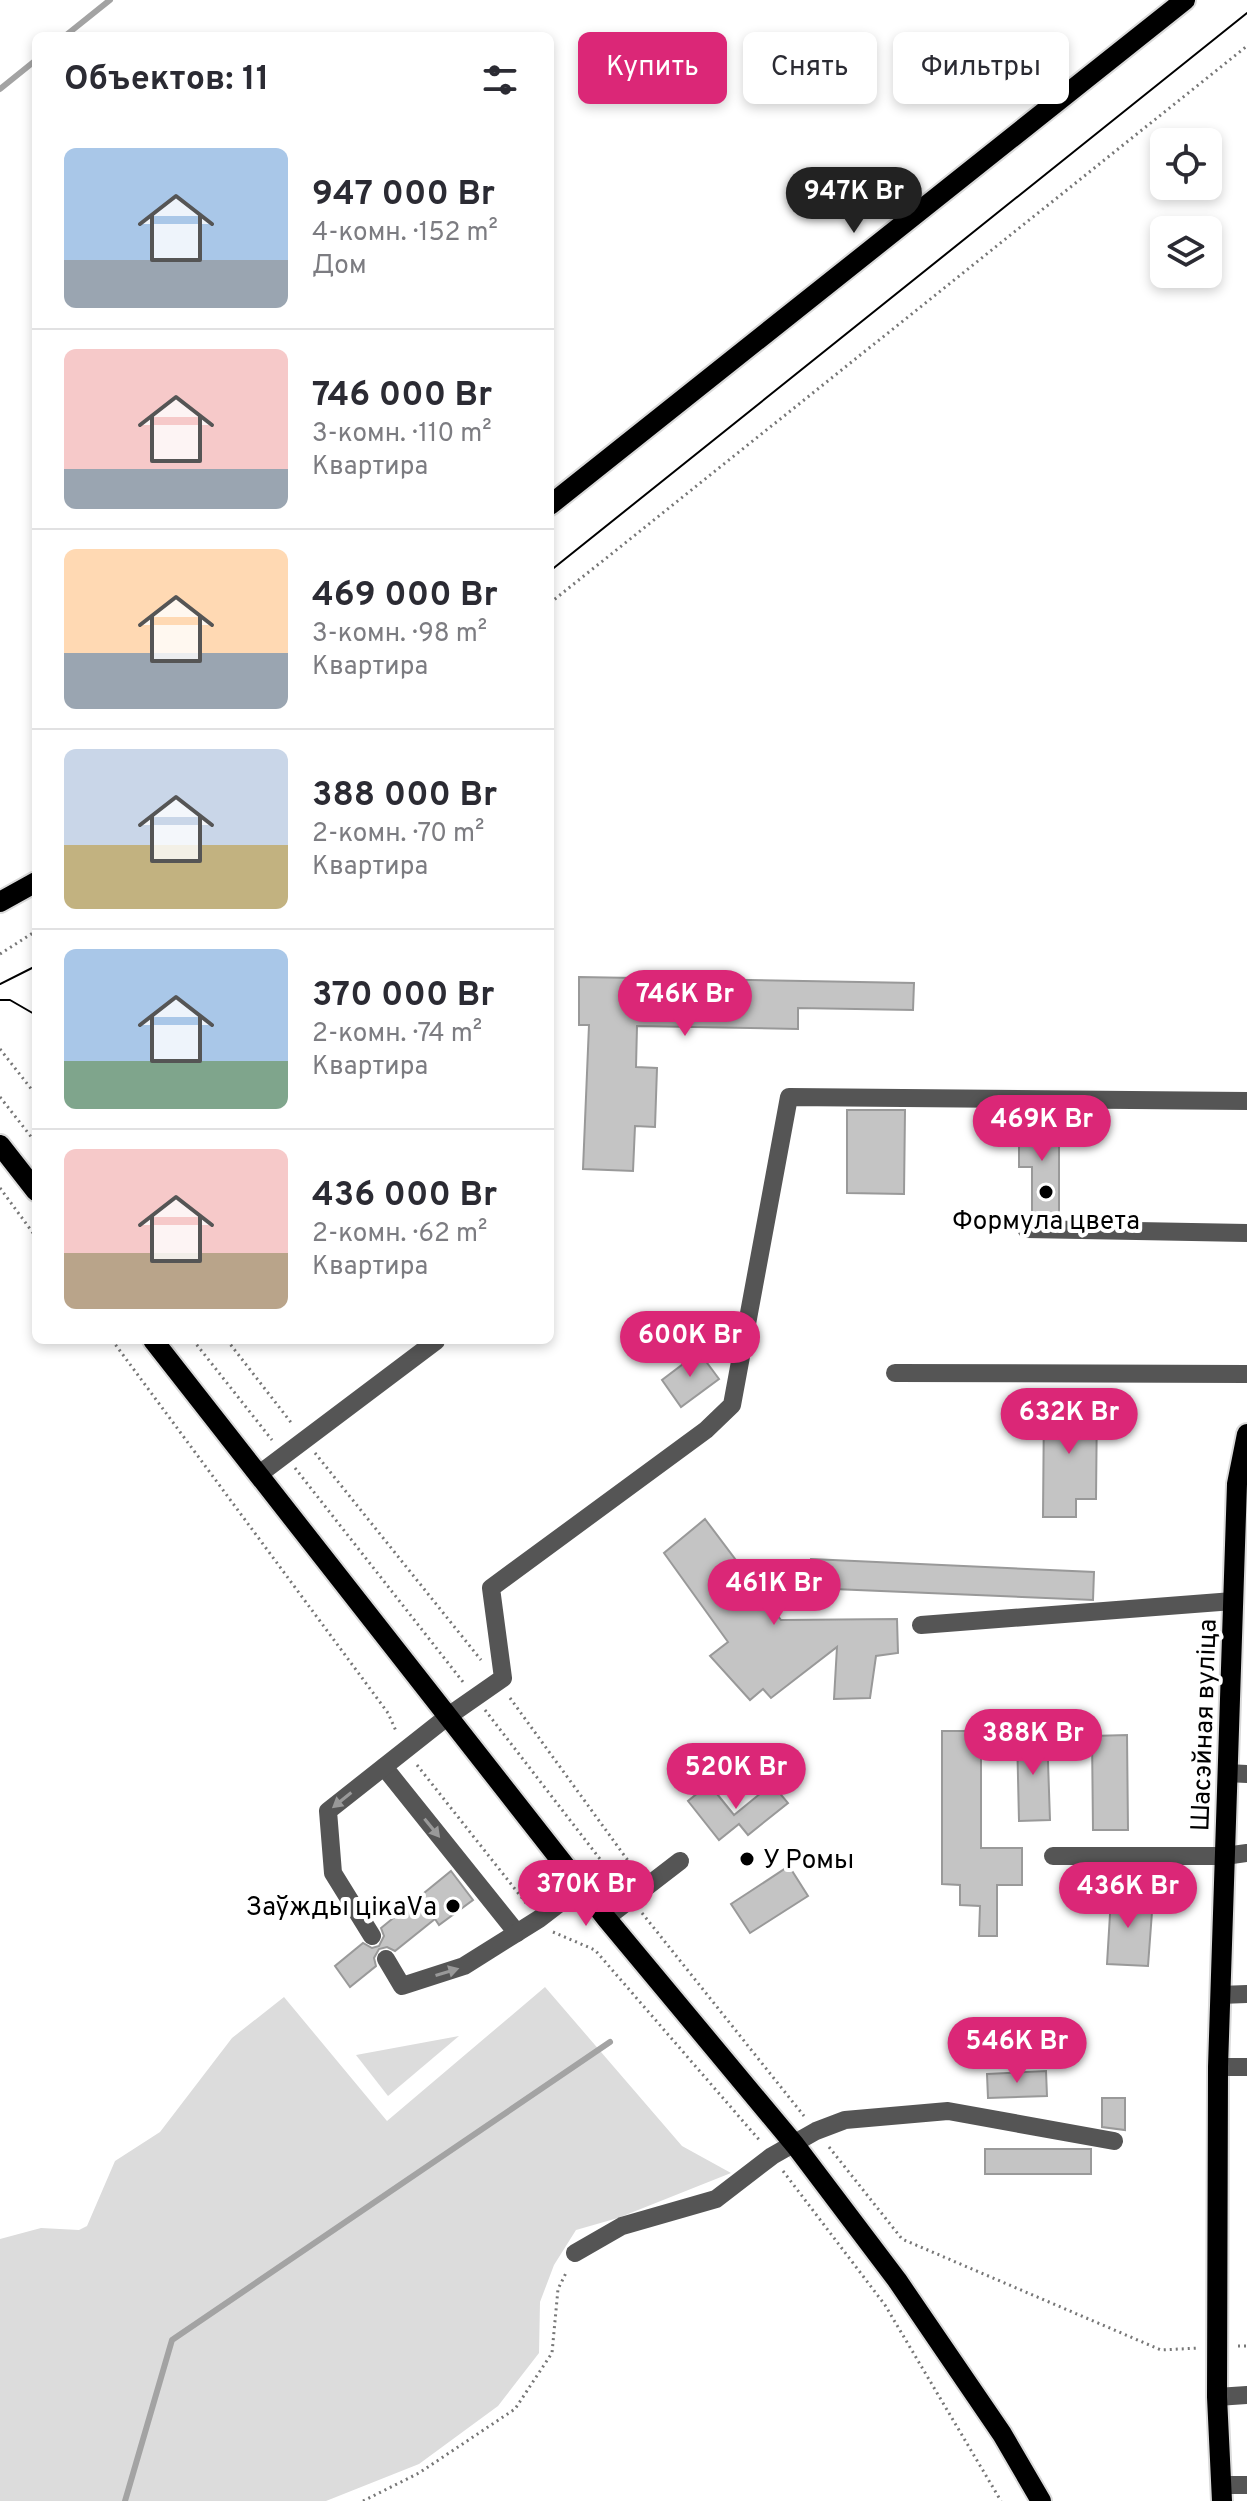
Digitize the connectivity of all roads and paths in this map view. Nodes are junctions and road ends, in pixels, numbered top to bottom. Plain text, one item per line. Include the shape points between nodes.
1 (1185, 0) edge
2 (1247, 46) edge
3 (554, 502) edge
4 (554, 600) edge
5 (32, 884) edge
6 (0, 902) edge
7 (32, 934) edge
8 (0, 954) edge
9 (0, 1049) edge
10 (32, 1090) edge
11 (0, 1097) edge
12 (1247, 1101) edge
13 (32, 1138) edge
14 (0, 1145) edge
15 (32, 1186) edge
16 (0, 1188) edge
17 (1026, 1229) dead end
18 (32, 1232) edge
19 (1247, 1233) edge
20 (115, 1344) edge
21 (156, 1344) edge
22 (196, 1344) edge
23 (230, 1344) edge
24 (432, 1344) edge
25 (895, 1373) dead end
26 (1247, 1374) edge
27 (1247, 1434) edge
28 (305, 1440) junction
29 (285, 1456) junction
30 (258, 1475) junction
31 (1237, 1612) edge
32 (921, 1625) dead end
33 (498, 1681) junction
34 (474, 1696) junction
35 (447, 1717) junction
36 (405, 1750) junction
37 (384, 1767) junction
38 (1237, 1773) edge
39 (1247, 1853) edge
40 (1053, 1856) dead end
41 (1225, 1856) junction
42 (680, 1861) dead end
43 (582, 1886) junction
44 (646, 1886) junction
45 (630, 1898) junction
46 (606, 1918) junction
47 (539, 1919) junction
48 (517, 1933) junction
49 (372, 1936) dead end
50 (386, 1959) dead end
51 (1247, 1994) edge
52 (1220, 1995) junction
53 (1218, 2067) junction
54 (1247, 2067) edge
55 (816, 2131) junction
56 (1114, 2141) dead end
57 (795, 2145) junction
58 (772, 2156) junction
59 (575, 2253) joint
60 (1247, 2346) edge
61 (1218, 2347) junction
62 (1247, 2395) edge
63 (1217, 2397) junction
64 (1247, 2485) edge
65 (1221, 2493) edge
66 (363, 2501) edge
67 (1001, 2501) edge
68 (1041, 2501) edge

1 - 3 main road
2 - 4 path
5 - 6 main road
7 - 8 path
9 - 10 path
11 - 13 path
12 - 33 lane via 789,1097 732,1405 706,1430 491,1588 502,1648 503,1678
14 - 15 main road
16 - 18 path
17 - 19 lane
20 - 36 path via 388,1713
21 - 30 main road
22 - 29 path
23 - 28 path
24 - 28 lane
25 - 26 lane
27 - 31 main road, Шасэйная вуліца via 1237,1484
28 - 29 lane
28 - 33 path
29 - 30 lane
29 - 34 path
30 - 35 main road
31 - 32 lane
31 - 38 main road, Шасэйная вуліца
33 - 34 lane
33 - 44 path
34 - 35 lane
34 - 45 path
35 - 36 lane
35 - 43 main road
36 - 37 lane
36 - 47 path
37 -> 48 lane
37 -> 49 lane via 328,1811 333,1873
38 - 41 main road, Шасэйная вуліца
39 - 41 lane
40 - 41 lane
41 - 52 main road, Шасэйная вуліца
42 - 44 lane
43 - 46 main road
43 - 47 lane
44 - 45 lane
45 - 46 lane
45 - 55 path
46 - 57 main road
47 - 48 lane
47 - 58 path via 548,1930 595,1950
50 -> 48 lane via 402,1986 464,1966
51 - 52 lane
52 - 53 main road, Шасэйная вуліца
53 - 54 lane
53 - 61 main road, Шасэйная вуліца
55 - 56 lane via 845,2120 948,2111
55 - 57 lane
55 - 61 path via 902,2239 1161,2350
57 - 58 lane
57 - 68 main road via 897,2280
58 - 59 lane via 716,2199 622,2226
58 - 67 path via 885,2305
59 - 66 path via 558,2289 552,2353 515,2409 419,2473
60 - 61 path
61 - 63 main road, Шасэйная вуліца
62 - 63 lane
63 - 65 main road, Шасэйная вуліца
64 - 65 lane

